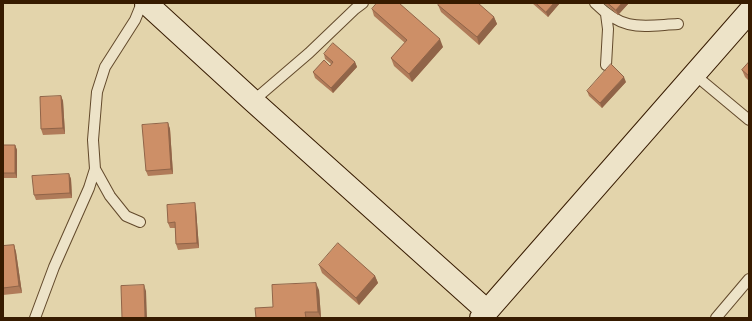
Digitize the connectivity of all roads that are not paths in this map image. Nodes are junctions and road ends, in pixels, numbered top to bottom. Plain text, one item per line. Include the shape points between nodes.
1 (142, 3) edge
2 (146, 3) edge
3 (363, 3) edge
4 (595, 3) edge
5 (749, 12) edge
6 (606, 14) junction
7 (678, 24) dead end
8 (606, 65) dead end
9 (695, 75) junction
10 (253, 101) junction
11 (749, 120) edge
12 (95, 169) junction
13 (140, 222) dead end
14 (749, 279) edge
15 (484, 314) edge
16 (35, 318) edge
17 (716, 318) edge

1 - 12 lane via 135,20 105,67 97,92 93,140
2 - 10 street
3 - 10 lane
4 - 6 lane
5 - 9 street
6 - 7 lane via 635,26
6 - 8 lane
9 - 11 lane
9 - 15 street
10 - 15 street
12 - 13 lane via 110,196 126,216
12 - 16 lane
14 - 17 lane

